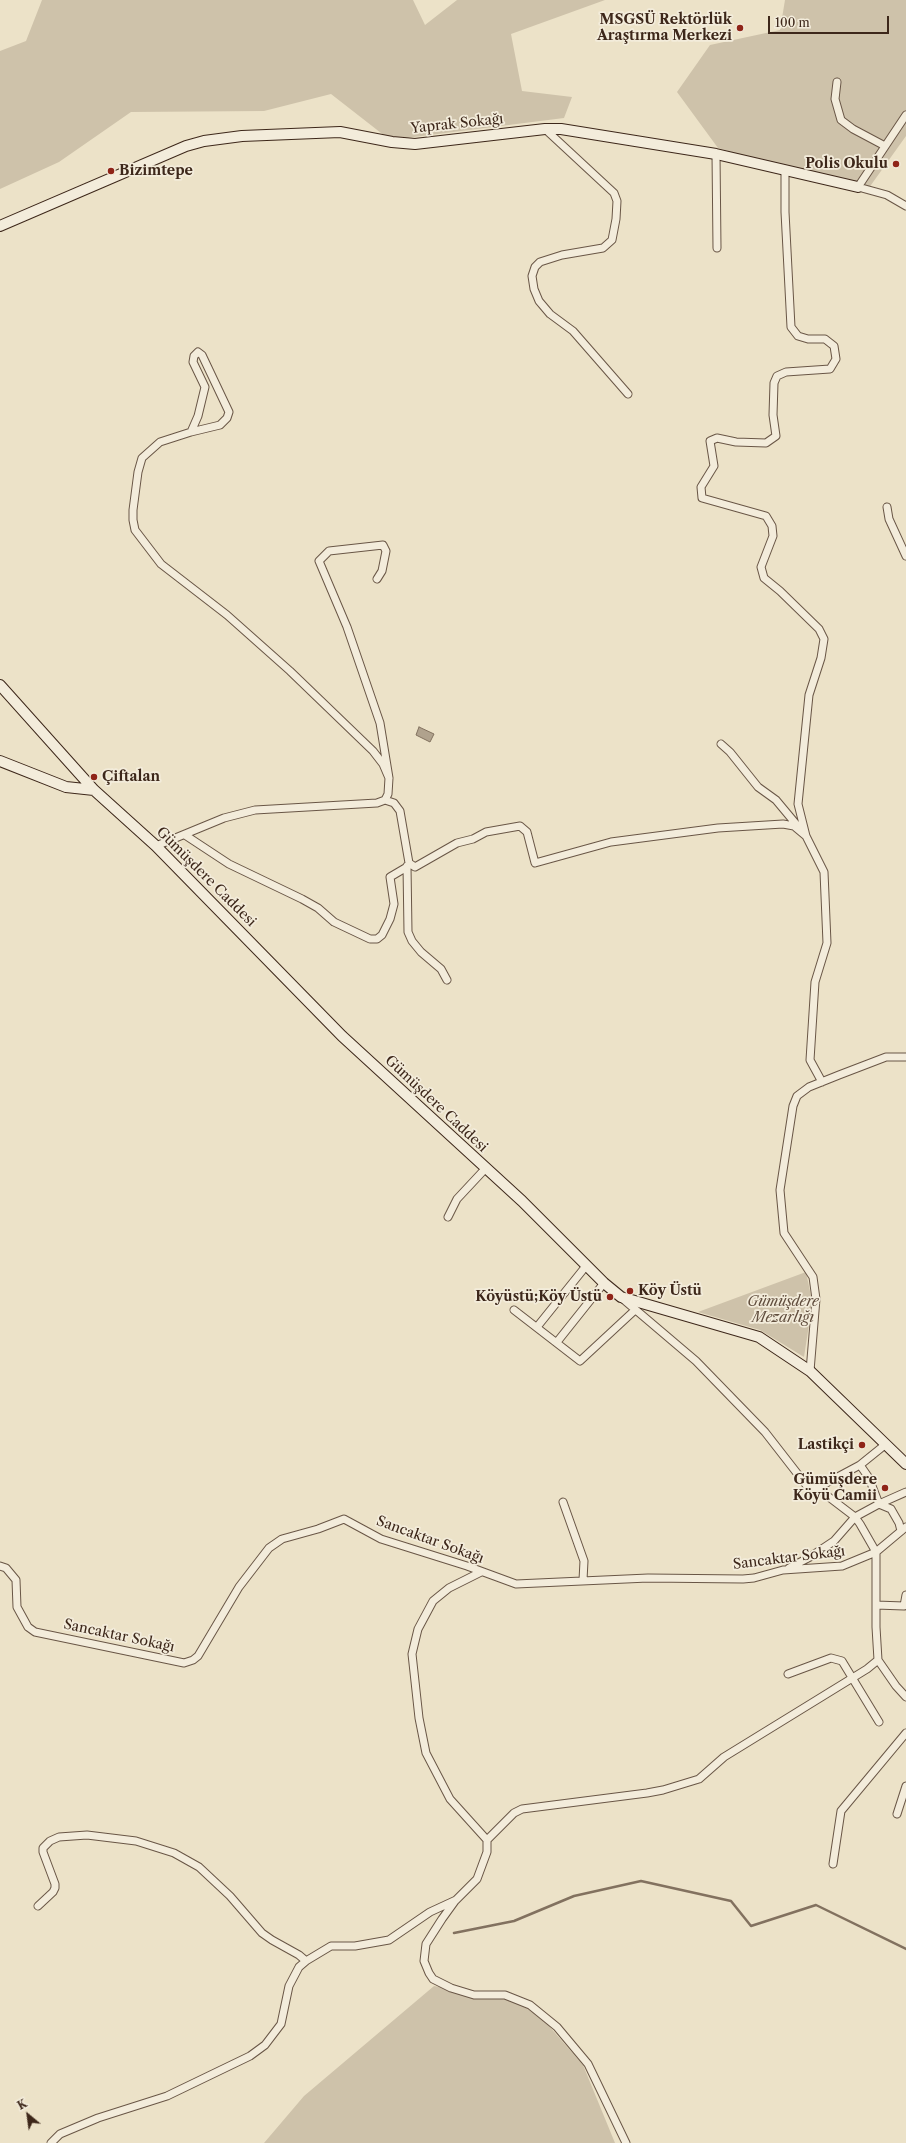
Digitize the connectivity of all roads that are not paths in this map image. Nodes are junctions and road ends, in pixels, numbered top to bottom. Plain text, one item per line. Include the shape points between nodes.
1 (837, 82) dead end
2 (906, 115) edge
3 (545, 129) junction
4 (885, 146) junction
5 (716, 154) junction
6 (785, 170) junction
7 (858, 187) junction
8 (906, 206) edge
9 (0, 226) edge
10 (717, 248) dead end
11 (628, 394) dead end
12 (191, 432) junction
13 (887, 507) dead end
14 (906, 556) edge
15 (378, 579) dead end
16 (0, 685) edge
17 (721, 744) dead end
18 (0, 761) edge
19 (389, 778) junction
20 (94, 790) junction
21 (385, 800) junction
22 (185, 835) junction
23 (806, 836) junction
24 (156, 846) junction
25 (408, 865) junction
26 (447, 980) dead end
27 (906, 1057) edge
28 (822, 1082) junction
29 (485, 1169) junction
30 (448, 1217) dead end
31 (586, 1266) junction
32 (604, 1283) junction
33 (621, 1297) junction
34 (514, 1310) dead end
35 (635, 1310) junction
36 (537, 1326) junction
37 (557, 1342) junction
38 (810, 1371) junction
39 (886, 1444) junction
40 (906, 1464) edge
41 (860, 1465) junction
42 (817, 1488) junction
43 (906, 1492) edge
44 (563, 1502) dead end
45 (879, 1504) junction
46 (855, 1517) junction
47 (904, 1529) edge
48 (876, 1552) junction
49 (0, 1566) edge
50 (783, 1570) junction
51 (481, 1572) junction
52 (583, 1580) junction
53 (906, 1595) edge
54 (876, 1605) junction
55 (878, 1660) junction
56 (788, 1674) dead end
57 (852, 1678) junction
58 (906, 1697) edge
59 (879, 1722) dead end
60 (906, 1733) edge
61 (906, 1786) edge
62 (897, 1814) dead end
63 (487, 1840) junction
64 (833, 1864) dead end
65 (456, 1900) junction
66 (38, 1906) dead end
67 (306, 1961) junction
68 (51, 2143) edge
69 (626, 2143) edge

1 - 4 street via 835,99 841,120
2 - 4 street
3 - 5 street, Yaprak Sokağı via 578,131
3 - 9 street, Yaprak Sokağı via 415,144 340,132 223,137 186,146
3 - 11 street via 614,193 617,201 616,219 612,240 603,248 562,255 540,262 532,276 534,289 539,301 550,314 574,331
4 - 7 street
5 - 6 street, Yaprak Sokağı
5 - 10 street
6 - 7 street, Yaprak Sokağı
6 - 23 street via 791,327 798,336 825,340 834,346 836,359 830,369 786,372 777,376 774,383 773,415 776,436 766,443 736,442 717,438 710,441 714,466 701,487 702,498 766,516 772,526 773,536 761,566 764,578 818,629 824,639 821,658 809,695 799,790 798,804
7 - 8 street via 887,195
12 - 12 street via 205,387 193,362 198,352 202,355 229,412 220,425
12 - 19 street via 160,442 142,458 133,510 135,530 161,564 227,615 290,671 367,746 383,764
13 - 14 street via 889,519
15 - 19 street via 386,551 384,545 329,551 319,562 347,627 380,723
16 - 20 street, Gümüşdere Caddesi
17 - 23 street via 758,787 776,800
18 - 20 street via 66,787
19 - 21 street
20 - 24 street, Gümüşdere Caddesi
21 - 22 street via 378,803 255,810 224,818
21 - 25 street via 394,803 400,811
22 - 24 street
22 - 25 street via 228,864 302,899 318,908 334,922 370,939 377,939 382,935 390,919 394,904 390,877
23 - 25 street via 794,826 783,824 718,828 611,842 535,863 527,832 520,826 486,832 457,843 415,867
23 - 28 street via 824,872 827,943 815,982 810,1060
24 - 29 street, Gümüşdere Caddesi via 342,1036
25 - 26 street via 408,932 412,941 441,969
27 - 28 street via 886,1057
28 - 38 street via 797,1096 793,1106 780,1190 784,1233 813,1277 816,1299
29 - 30 street via 457,1199
29 - 31 street, Gümüşdere Caddesi via 522,1201
31 - 32 street, Gümüşdere Caddesi
31 - 36 street
32 - 33 street, Gümüşdere Caddesi
32 - 37 street
33 - 35 street
33 - 38 street, Gümüşdere Caddesi via 759,1337
34 - 36 street
35 - 37 street via 580,1360
35 - 42 street via 696,1361 773,1442 807,1486
36 - 37 street
38 - 39 street, Gümüşdere Caddesi
39 - 40 street, Gümüşdere Caddesi
39 - 41 street
41 - 42 street
41 - 45 street via 869,1478
42 - 46 street
43 - 45 street
44 - 52 street via 584,1561
45 - 46 street
45 - 47 street via 891,1509
46 - 48 street
46 - 50 street via 834,1540 810,1557
47 - 48 street, Sancaktar Sokağı
48 - 50 street, Sancaktar Sokağı via 842,1566
48 - 54 street
49 - 51 street, Sancaktar Sokağı via 6,1568 16,1580 17,1607 28,1627 35,1632 184,1663 198,1656 239,1588 270,1548 282,1539 344,1519 381,1539
50 - 52 street, Sancaktar Sokağı via 743,1579
51 - 52 street, Sancaktar Sokağı via 516,1584
51 - 63 street via 448,1588 433,1600 418,1629 412,1660 426,1752 450,1799
53 - 54 street via 904,1606
54 - 55 street
55 - 57 street
55 - 58 street
56 - 57 street via 831,1658 842,1661
57 - 59 street
57 - 63 street via 724,1757 699,1779 652,1792 522,1809 514,1813
60 - 64 street via 841,1811
61 - 62 street
63 - 65 street via 487,1852 477,1879
65 - 67 street via 430,1912 389,1940 355,1946 332,1946
65 - 69 street via 426,1944 424,1961 433,1979 468,1994 505,1995 530,2006 557,2027 588,2064
66 - 67 street via 55,1888 43,1852 50,1842 59,1837 87,1835 136,1841 174,1853 199,1867 230,1896 262,1933 299,1954
67 - 68 street via 299,1967 289,1986 281,2024 265,2045 250,2056 167,2096 98,2118 60,2134

